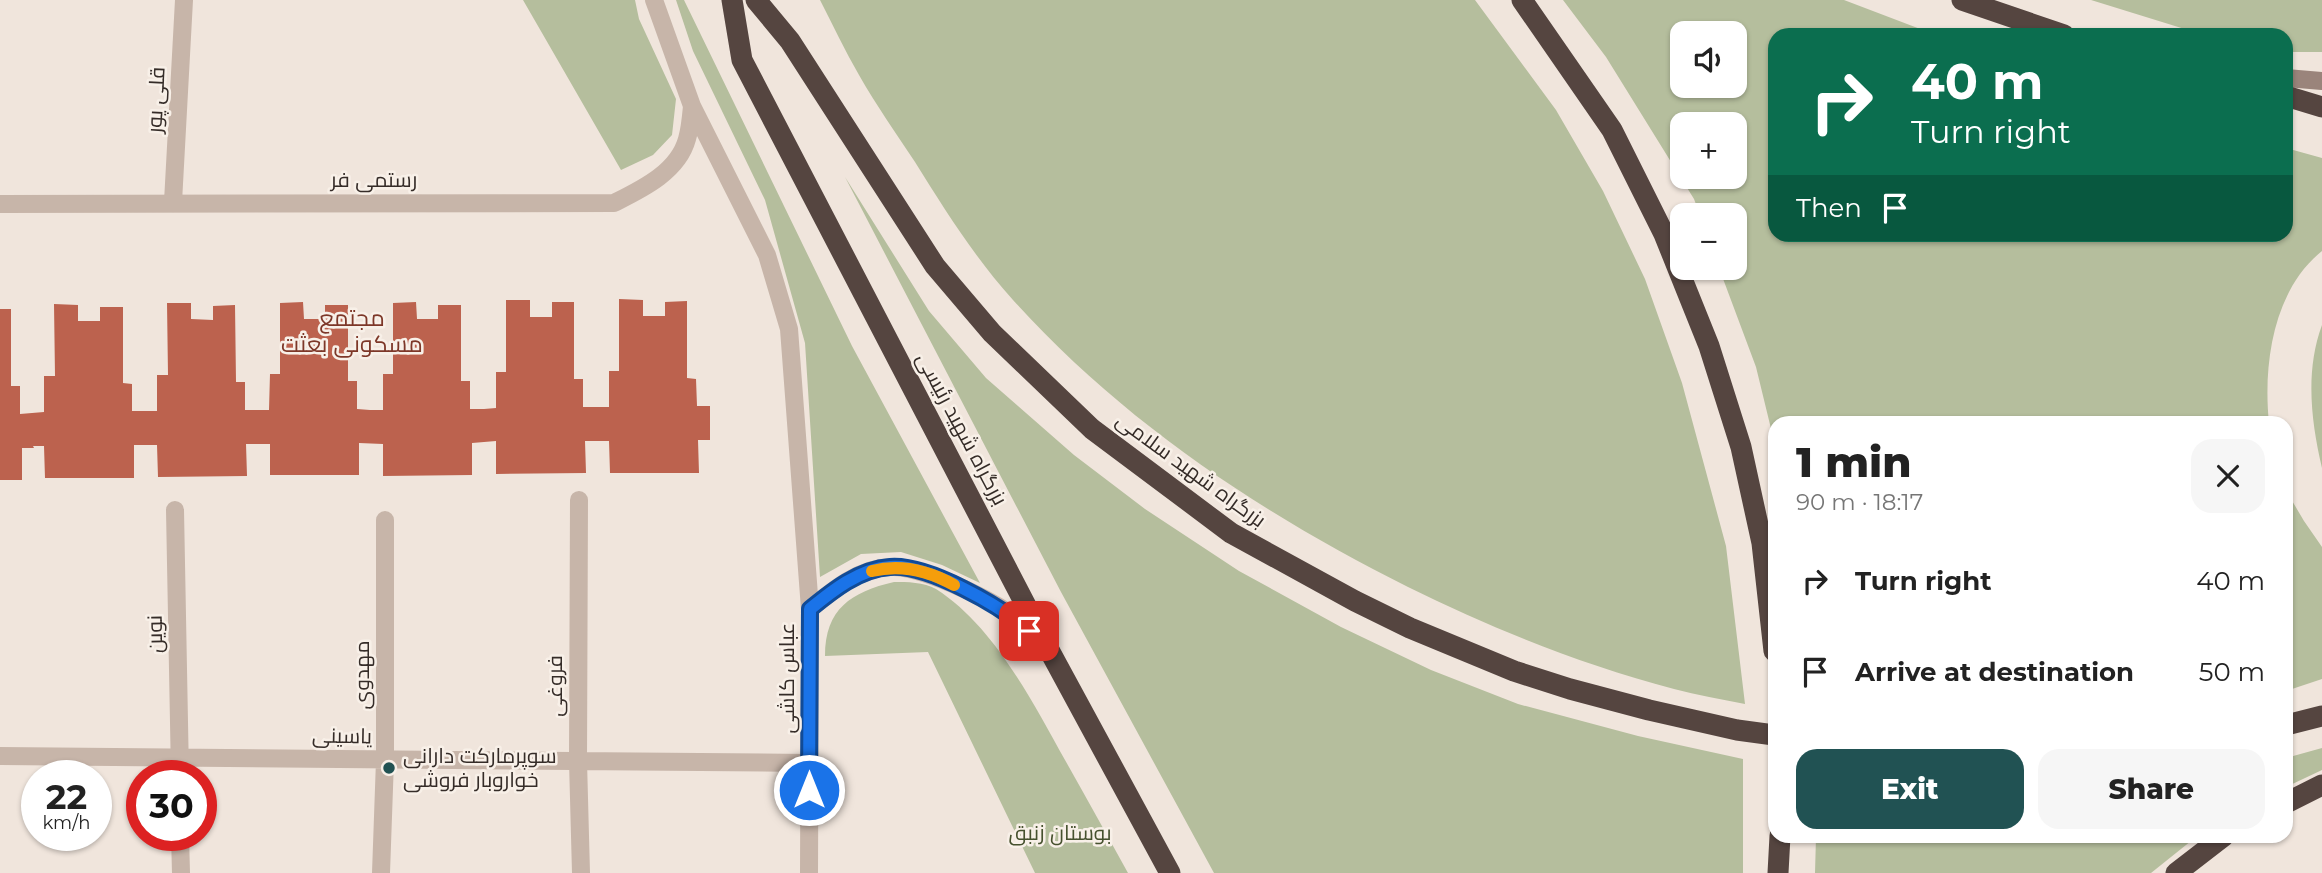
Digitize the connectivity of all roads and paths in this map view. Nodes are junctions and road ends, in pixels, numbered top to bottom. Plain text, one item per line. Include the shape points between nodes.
1 (184, 0) edge
2 (654, 0) edge
3 (732, 0) edge
4 (755, 0) edge
5 (1522, 0) edge
6 (1962, 0) edge
7 (2044, 28) edge
8 (2293, 79) edge
9 (2322, 81) edge
10 (2293, 98) edge
11 (692, 106) junction
12 (2322, 107) edge
13 (173, 202) junction
14 (0, 204) edge
15 (579, 500) dead end
16 (175, 510) dead end
17 (385, 520) dead end
18 (1768, 597) edge
19 (810, 609) junction
20 (1048, 648) junction
21 (2322, 716) edge
22 (2293, 723) edge
23 (1768, 734) edge
24 (0, 756) edge
25 (180, 760) edge
26 (385, 760) junction
27 (578, 761) junction
28 (126, 763) edge
29 (809, 763) junction
30 (217, 765) edge
31 (2322, 785) edge
32 (2293, 800) edge
33 (1780, 843) edge
34 (2215, 843) edge
35 (180, 851) edge
36 (181, 873) edge
37 (381, 873) edge
38 (582, 873) edge
39 (809, 873) edge
40 (1170, 873) edge
41 (1778, 873) edge
42 (2176, 873) edge

1 - 13 street, قلی پور
2 - 11 street, عباس کاشی
3 - 20 highway, بزرگراه شهید رئیسی via 742,60
4 - 23 highway, بزرگراه شهید سلامی via 790,41 935,266 992,333 1092,429 1231,533 1410,628 1514,671 1649,710
5 - 18 highway via 1612,130 1664,234 1709,346 1741,447 1762,543
6 - 7 highway
8 - 9 main road
10 - 12 highway
11 - 13 street, رستمی فر via 687,141 669,169 614,203
11 - 19 street, عباس کاشی via 767,255 789,329
13 - 14 street, رستمی فر
15 - 27 street, فروغی
16 - 25 street, نوین
17 - 26 street, مهدوی
19 - 20 street via 838,587 890,566 943,579 1010,614
19 - 29 street, عباس کاشی
20 - 40 highway, بزرگراه شهید رئیسی
21 - 22 highway
24 - 28 street, یاسینی
26 - 27 street, یاسینی
26 - 30 street, یاسینی
26 - 37 street, مهدوی
27 - 29 street, یاسینی
27 - 38 street, فروغی
29 - 39 street, عباس کاشی
31 - 32 highway
33 - 41 highway
34 - 42 highway
35 - 36 street

